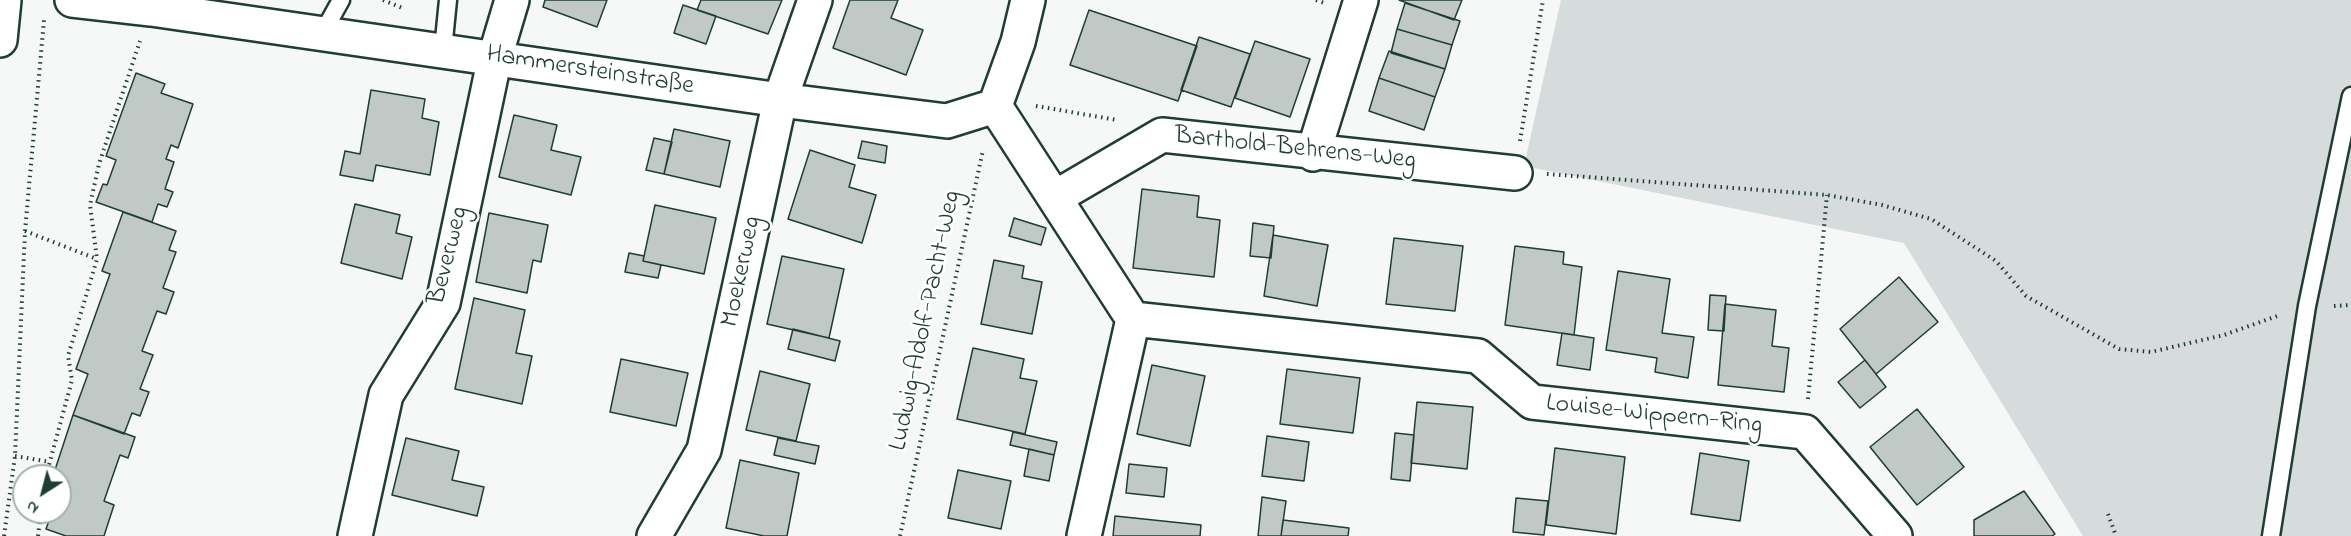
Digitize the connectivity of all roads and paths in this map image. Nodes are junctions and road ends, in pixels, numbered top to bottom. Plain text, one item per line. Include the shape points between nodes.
1 (4, 0) edge
2 (341, 0) edge
3 (448, 0) edge
4 (513, 0) edge
5 (815, 0) edge
6 (1028, 0) edge
7 (1361, 0) edge
8 (1543, 0) edge
9 (58, 6) edge
10 (150, 9) junction
11 (322, 34) junction
12 (0, 40) edge
13 (443, 50) junction
14 (495, 57) junction
15 (2351, 96) edge
16 (780, 100) junction
17 (989, 106) junction
18 (1162, 135) junction
19 (1313, 154) junction
20 (1515, 173) junction
21 (1827, 195) junction
22 (1056, 197) junction
23 (25, 231) junction
24 (98, 259) junction
25 (2307, 306) junction
26 (1133, 319) junction
27 (1805, 432) junction
28 (15, 456) junction
29 (50, 462) joint
30 (2108, 514) dead end
31 (4, 536) edge
32 (355, 536) edge
33 (654, 536) edge
34 (900, 536) edge
35 (1084, 536) edge
36 (1895, 536) edge
37 (2116, 536) edge
38 (2271, 536) edge

1 - 12 street
2 - 11 lane
3 - 13 lane
4 - 14 street, Beverweg
5 - 16 street, Moekerweg
6 - 17 street via 1018,42
7 - 19 street
8 - 20 path
9 - 10 street, Hammersteinstraße
9 - 23 path
10 - 11 street, Hammersteinstraße
10 - 24 path via 99,164 90,205
11 - 13 street, Hammersteinstraße
13 - 14 street, Hammersteinstraße
14 - 16 street, Hammersteinstraße
14 - 32 street, Beverweg via 442,303 386,395
15 - 25 lane
16 - 17 street, Hammersteinstraße via 947,122
16 - 33 street, Moekerweg via 704,450
17 - 18 path via 1142,124
17 - 22 street
17 - 34 path, Ludwig-Adolf-Pacht-Weg via 980,169
18 - 19 street, Barthold-Behrens-Weg
18 - 22 street, Barthold-Behrens-Weg
19 - 20 street, Barthold-Behrens-Weg
20 - 21 path
21 - 25 path via 1931,219 1996,261 2026,296 2119,350 2151,352 2224,335
21 - 27 path
22 - 26 street
23 - 24 path
23 - 28 path
24 - 29 path via 68,356 72,380
25 - 38 lane
26 - 27 street, Louise-Wippern-Ring via 1478,356 1532,402
26 - 35 street
27 - 36 street
28 - 29 path
28 - 31 path
30 - 37 path

